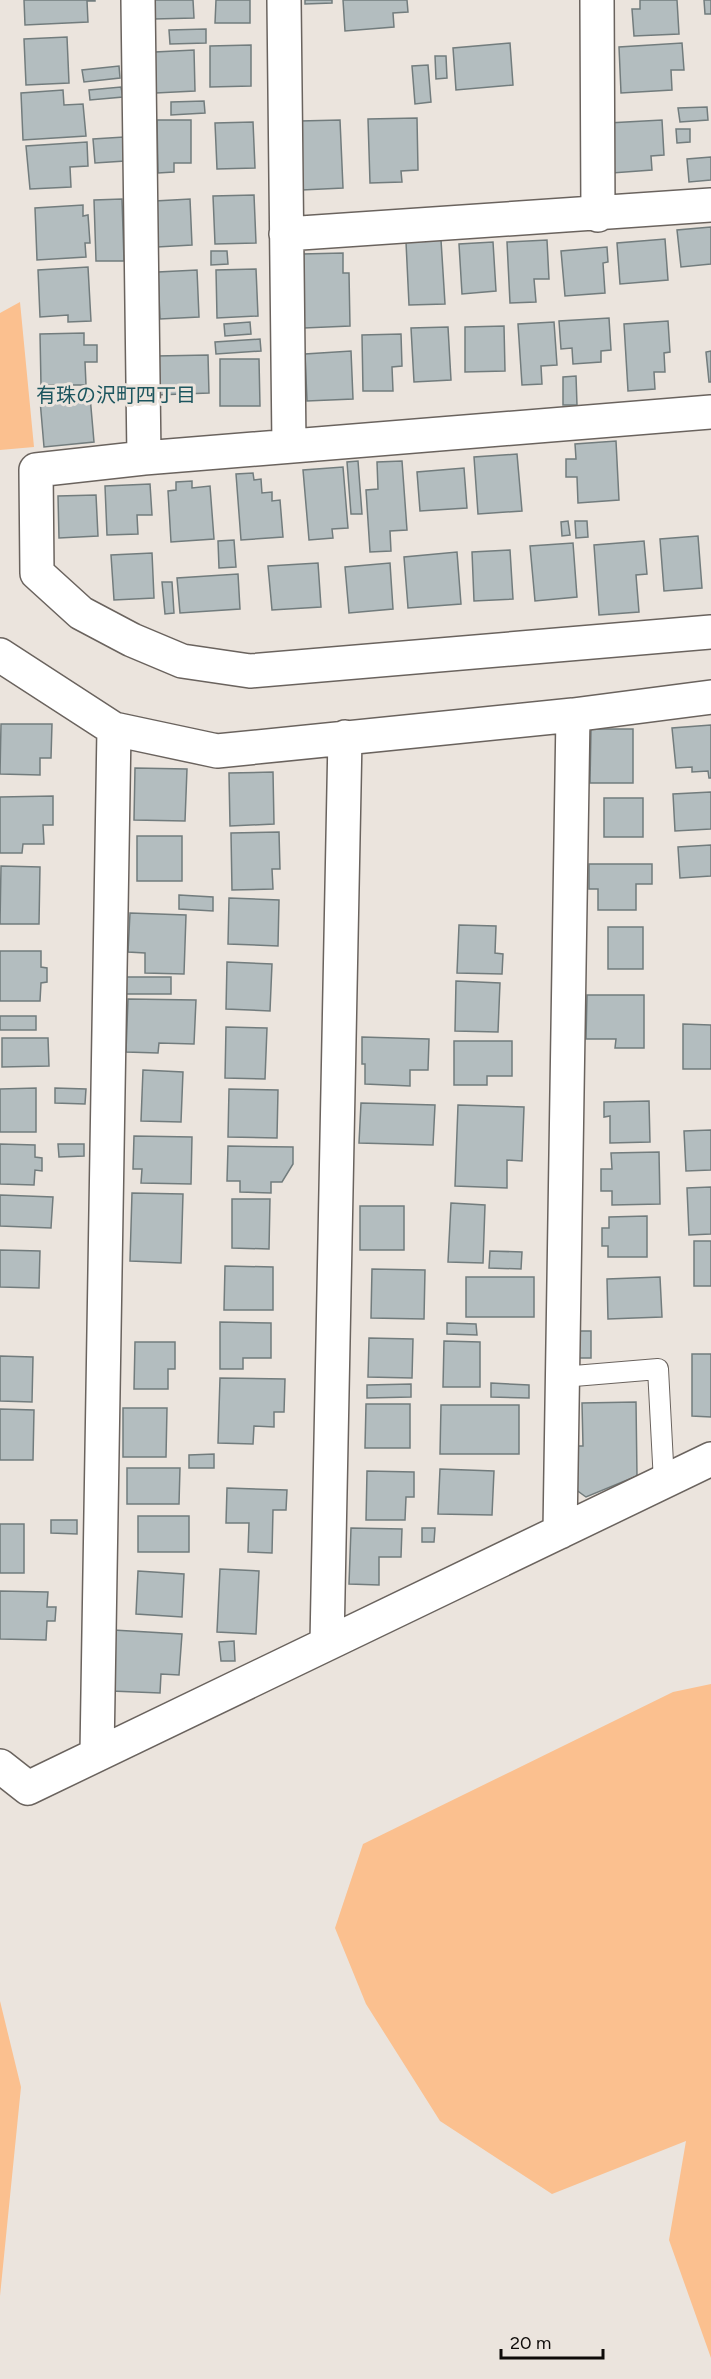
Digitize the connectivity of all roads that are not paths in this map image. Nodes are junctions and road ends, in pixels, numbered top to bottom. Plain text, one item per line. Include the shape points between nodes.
1 (138, 0) edge
2 (284, 0) edge
3 (597, 0) edge
4 (711, 205) edge
5 (598, 215) junction
6 (286, 234) junction
7 (711, 412) edge
8 (289, 446) junction
9 (144, 458) junction
10 (711, 632) edge
11 (0, 655) edge
12 (711, 697) edge
13 (573, 715) junction
14 (114, 729) junction
15 (345, 737) junction
16 (562, 1377) junction
17 (711, 1460) edge
18 (664, 1482) junction
19 (560, 1532) junction
20 (327, 1643) junction
21 (97, 1753) junction
22 (0, 1766) edge

1 - 9 street
2 - 6 street
3 - 5 street
4 - 5 street
5 - 6 street
6 - 8 street
7 - 8 street
8 - 9 street
9 - 10 street via 36,470 37,573 81,613 182,661 250,671
11 - 14 street
12 - 13 street
13 - 15 street
13 - 16 street
14 - 15 street via 217,751
14 - 21 street
15 - 20 street
16 - 18 lane via 658,1369
16 - 19 street
17 - 18 street
18 - 19 street
19 - 20 street
20 - 21 street
21 - 22 street via 28,1788

